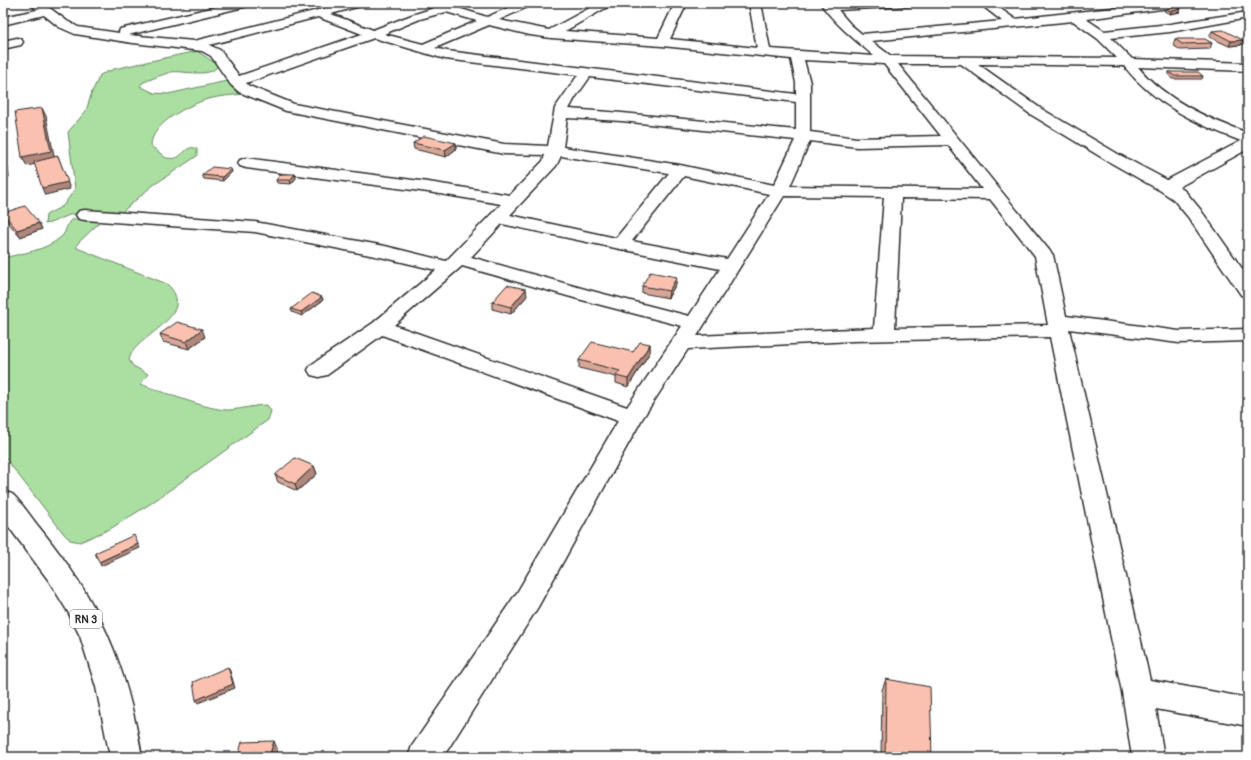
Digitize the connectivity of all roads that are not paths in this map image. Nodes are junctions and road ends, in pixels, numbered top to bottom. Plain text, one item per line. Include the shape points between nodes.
1 (248, 3) edge
2 (360, 3) edge
3 (429, 3) edge
4 (457, 3) edge
5 (528, 3) edge
6 (607, 3) edge
7 (682, 3) edge
8 (756, 3) edge
9 (909, 3) edge
10 (985, 3) edge
11 (1184, 3) edge
12 (827, 5) edge
13 (41, 7) edge
14 (445, 9) junction
15 (320, 14) junction
16 (1248, 15) edge
17 (1075, 17) junction
18 (3, 21) edge
19 (488, 21) junction
20 (1013, 23) junction
21 (372, 34) junction
22 (551, 34) junction
23 (109, 35) junction
24 (1102, 35) junction
25 (860, 38) junction
26 (17, 42) dead end
27 (662, 42) junction
28 (3, 45) edge
29 (194, 45) junction
30 (424, 48) junction
31 (764, 53) junction
32 (797, 56) junction
33 (888, 60) junction
34 (964, 60) junction
35 (1128, 61) junction
36 (1248, 67) edge
37 (587, 72) junction
38 (236, 82) junction
39 (804, 99) junction
40 (560, 114) junction
41 (802, 135) junction
42 (1248, 138) edge
43 (952, 140) junction
44 (1248, 143) edge
45 (556, 151) junction
46 (246, 163) dead end
47 (680, 170) junction
48 (1167, 187) junction
49 (779, 190) junction
50 (893, 193) junction
51 (996, 194) junction
52 (513, 201) junction
53 (85, 215) dead end
54 (499, 218) junction
55 (620, 244) junction
56 (454, 264) junction
57 (731, 265) junction
58 (1248, 291) edge
59 (694, 323) junction
60 (1058, 326) junction
61 (380, 327) junction
62 (884, 335) junction
63 (1248, 335) edge
64 (682, 344) junction
65 (319, 370) dead end
66 (632, 417) junction
67 (3, 501) edge
68 (1136, 692) junction
69 (1248, 712) edge
70 (126, 757) edge
71 (424, 757) edge
72 (1148, 757) edge

1 - 23 street
2 - 15 street
3 - 14 street
4 - 14 street
5 - 19 street
6 - 22 street
7 - 27 street
8 - 31 street
9 - 12 street
10 - 20 street
11 - 17 street
12 - 25 street via 847,28
13 - 18 street
13 - 23 street via 75,30
14 - 19 street
14 - 21 street
15 - 21 street
15 - 29 street
16 - 24 street via 1170,28
17 - 20 street
17 - 24 street
19 - 22 street via 530,32
19 - 30 street
20 - 25 street
21 - 30 street
21 - 38 street
22 - 27 street
23 - 29 street
24 - 35 street
25 - 33 street
26 - 28 street
27 - 31 street
29 - 38 street via 216,53
30 - 37 street via 445,55
31 - 32 street
32 - 33 street
32 - 39 street
33 - 34 street
33 - 43 street
34 - 35 street
34 - 48 street via 1035,111 1112,158
35 - 36 street
35 - 42 street via 1143,81 1191,114
37 - 39 street
37 - 40 street
38 - 45 street via 244,89 291,108 504,149
39 - 41 street
40 - 41 street via 622,117
40 - 45 street
41 - 43 street via 829,140 872,142
41 - 49 street via 800,147
43 - 51 street
44 - 48 street
45 - 47 street
45 - 52 street via 550,164
46 - 52 street
47 - 49 street
47 - 55 street
48 - 58 street via 1179,195 1194,213
49 - 50 street
49 - 57 street
50 - 51 street
50 - 62 street
51 - 60 street via 1044,255
52 - 54 street
53 - 56 street via 255,227
54 - 55 street
54 - 56 street
55 - 57 street
56 - 59 street
56 - 61 street
57 - 59 street
59 - 64 street
60 - 62 street
60 - 63 street via 1179,337
60 - 68 street
61 - 65 street
61 - 66 street
62 - 64 street
64 - 66 street
66 - 71 street via 528,599
67 - 70 street, RN 3 via 55,567 87,620 113,693
68 - 69 street
68 - 72 street

